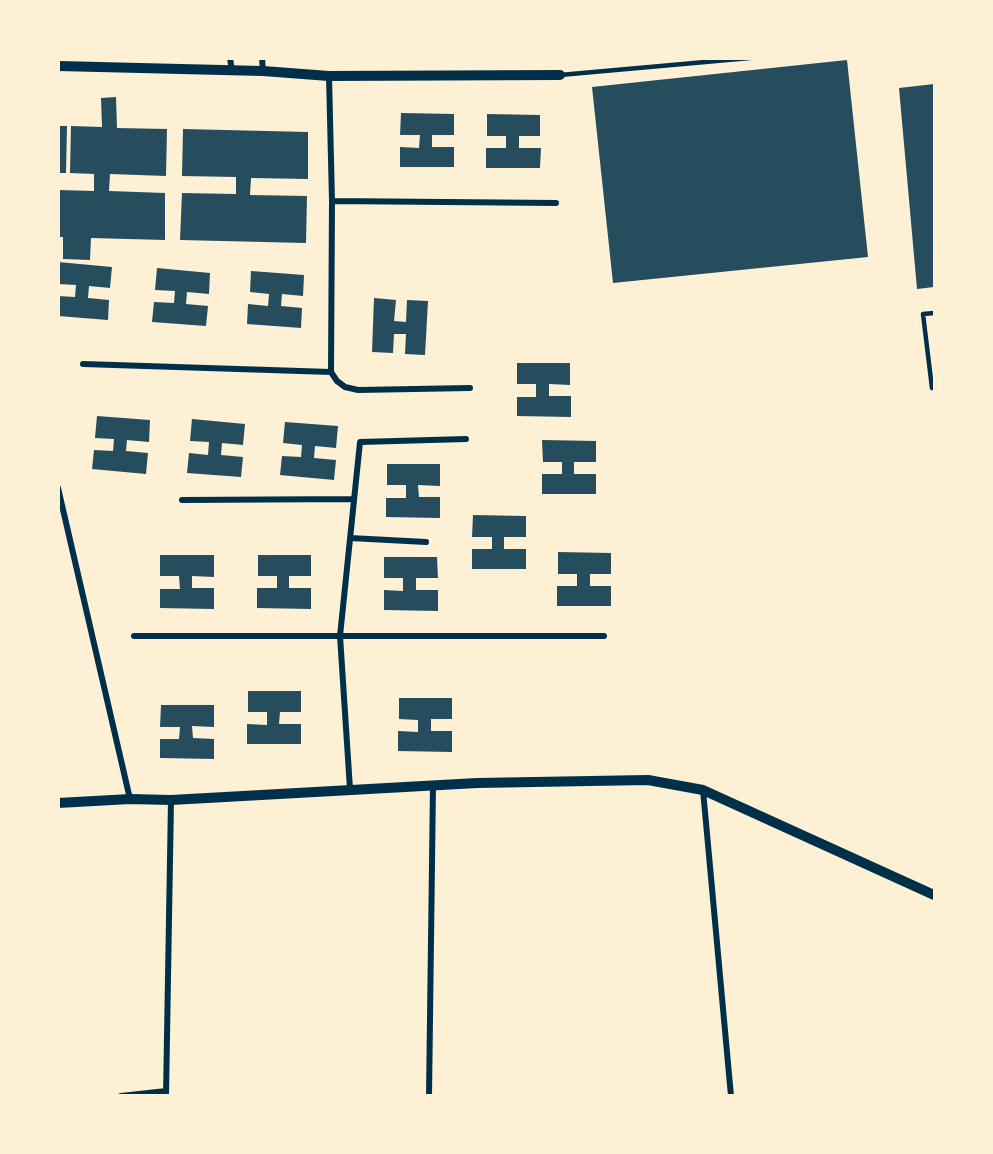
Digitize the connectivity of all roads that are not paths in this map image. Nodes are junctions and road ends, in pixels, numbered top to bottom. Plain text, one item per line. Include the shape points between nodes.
1 (230, 58) edge
2 (262, 58) edge
3 (750, 58) edge
4 (58, 66) edge
5 (231, 71) junction
6 (263, 72) junction
7 (560, 75) joint
8 (329, 76) junction
9 (332, 201) junction
10 (556, 203) dead end
11 (934, 313) edge
12 (83, 364) dead end
13 (331, 372) junction
14 (934, 387) edge
15 (470, 388) dead end
16 (466, 439) dead end
17 (58, 488) edge
18 (354, 499) junction
19 (182, 500) dead end
20 (350, 538) junction
21 (426, 542) dead end
22 (134, 636) dead end
23 (340, 636) junction
24 (604, 636) dead end
25 (433, 785) junction
26 (350, 789) junction
27 (704, 790) junction
28 (130, 799) junction
29 (171, 800) junction
30 (58, 804) edge
31 (934, 895) edge
32 (166, 1093) edge
33 (121, 1095) edge
34 (429, 1095) edge
35 (731, 1095) edge

1 - 5 street
2 - 6 street
3 - 7 lane
4 - 5 street
5 - 6 street
6 - 8 street
7 - 8 street
8 - 9 street
9 - 10 street
9 - 13 street
11 - 14 lane via 923,314
12 - 13 street
13 - 15 street via 345,387 358,390
16 - 18 street via 360,442
17 - 28 street
18 - 19 street
18 - 20 street
20 - 21 street
20 - 23 street
22 - 23 street
23 - 24 street
23 - 26 street
25 - 26 street
25 - 27 street via 648,780
25 - 34 street
26 - 29 street
27 - 31 street
27 - 35 street
28 - 29 street
28 - 30 street
29 - 32 street
32 - 33 street

